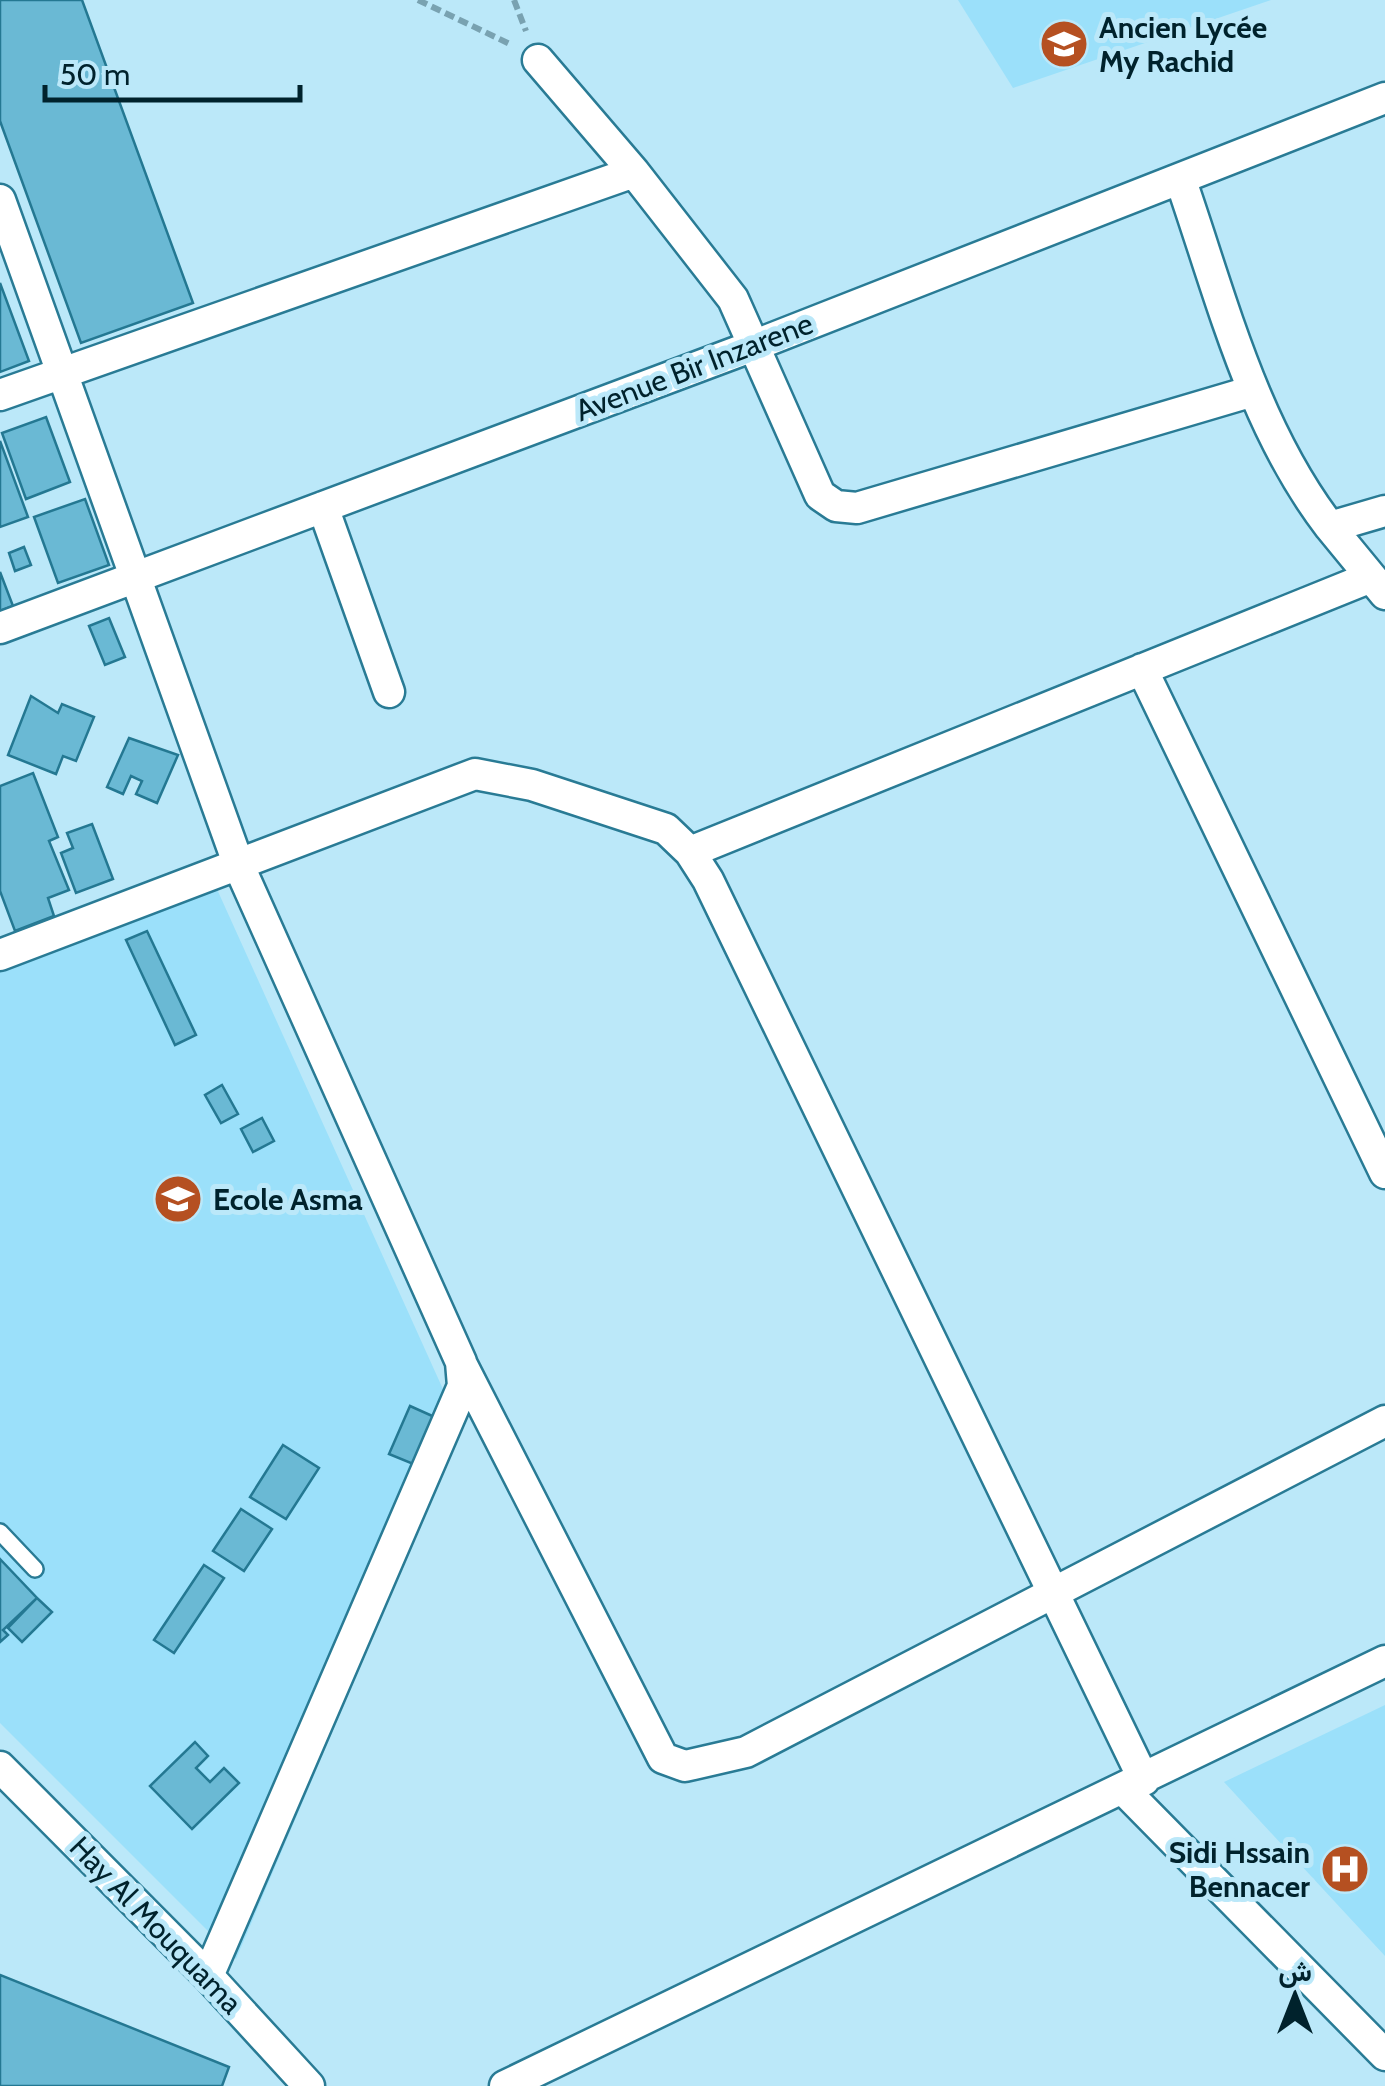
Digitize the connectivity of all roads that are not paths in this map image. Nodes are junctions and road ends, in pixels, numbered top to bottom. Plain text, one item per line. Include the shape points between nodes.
1 (538, 60) road end
2 (1385, 98) edge
3 (634, 172) junction
4 (1181, 181) junction
5 (0, 200) edge
6 (753, 346) junction
7 (61, 373) junction
8 (1253, 391) junction
9 (0, 395) edge
10 (322, 507) junction
11 (1385, 511) edge
12 (1330, 528) junction
13 (134, 578) junction
14 (1378, 585) edge
15 (0, 628) edge
16 (1142, 669) junction
17 (390, 692) dead end
18 (690, 852) junction
19 (239, 866) junction
20 (0, 955) edge
21 (1385, 1173) edge
22 (461, 1362) junction
23 (1385, 1421) edge
24 (0, 1532) edge
25 (35, 1569) dead end
26 (1053, 1593) junction
27 (1385, 1661) edge
28 (0, 1767) edge
29 (1134, 1785) junction
30 (208, 1976) junction
31 (1385, 2056) edge
32 (309, 2086) edge
33 (505, 2086) edge

1 - 3 street
2 - 4 street, Avenue Bir Inzarene
3 - 6 street via 733,298
3 - 7 street
4 - 6 street, Avenue Bir Inzarene
4 - 8 street
5 - 7 street
6 - 8 street via 820,494 836,506 857,508
6 - 10 street, Avenue Bir Inzarene
7 - 9 street
7 - 13 street
8 - 12 street via 1300,488
10 - 13 street, Avenue Bir Inzarene
10 - 17 street
11 - 12 street
12 - 14 street
13 - 15 street, Avenue Bir Inzarene
13 - 19 street
14 - 16 street
16 - 18 street
16 - 21 street
18 - 19 street via 666,830 532,785 475,774
18 - 26 street
19 - 20 street
19 - 22 street
22 - 26 street via 663,1758 686,1766 746,1752
22 - 30 street via 463,1386
23 - 26 street
24 - 25 lane
26 - 29 street
27 - 29 street
28 - 30 street, Hay Al Mouquama
29 - 31 street
29 - 33 street
30 - 32 street, Hay Al Mouquama

